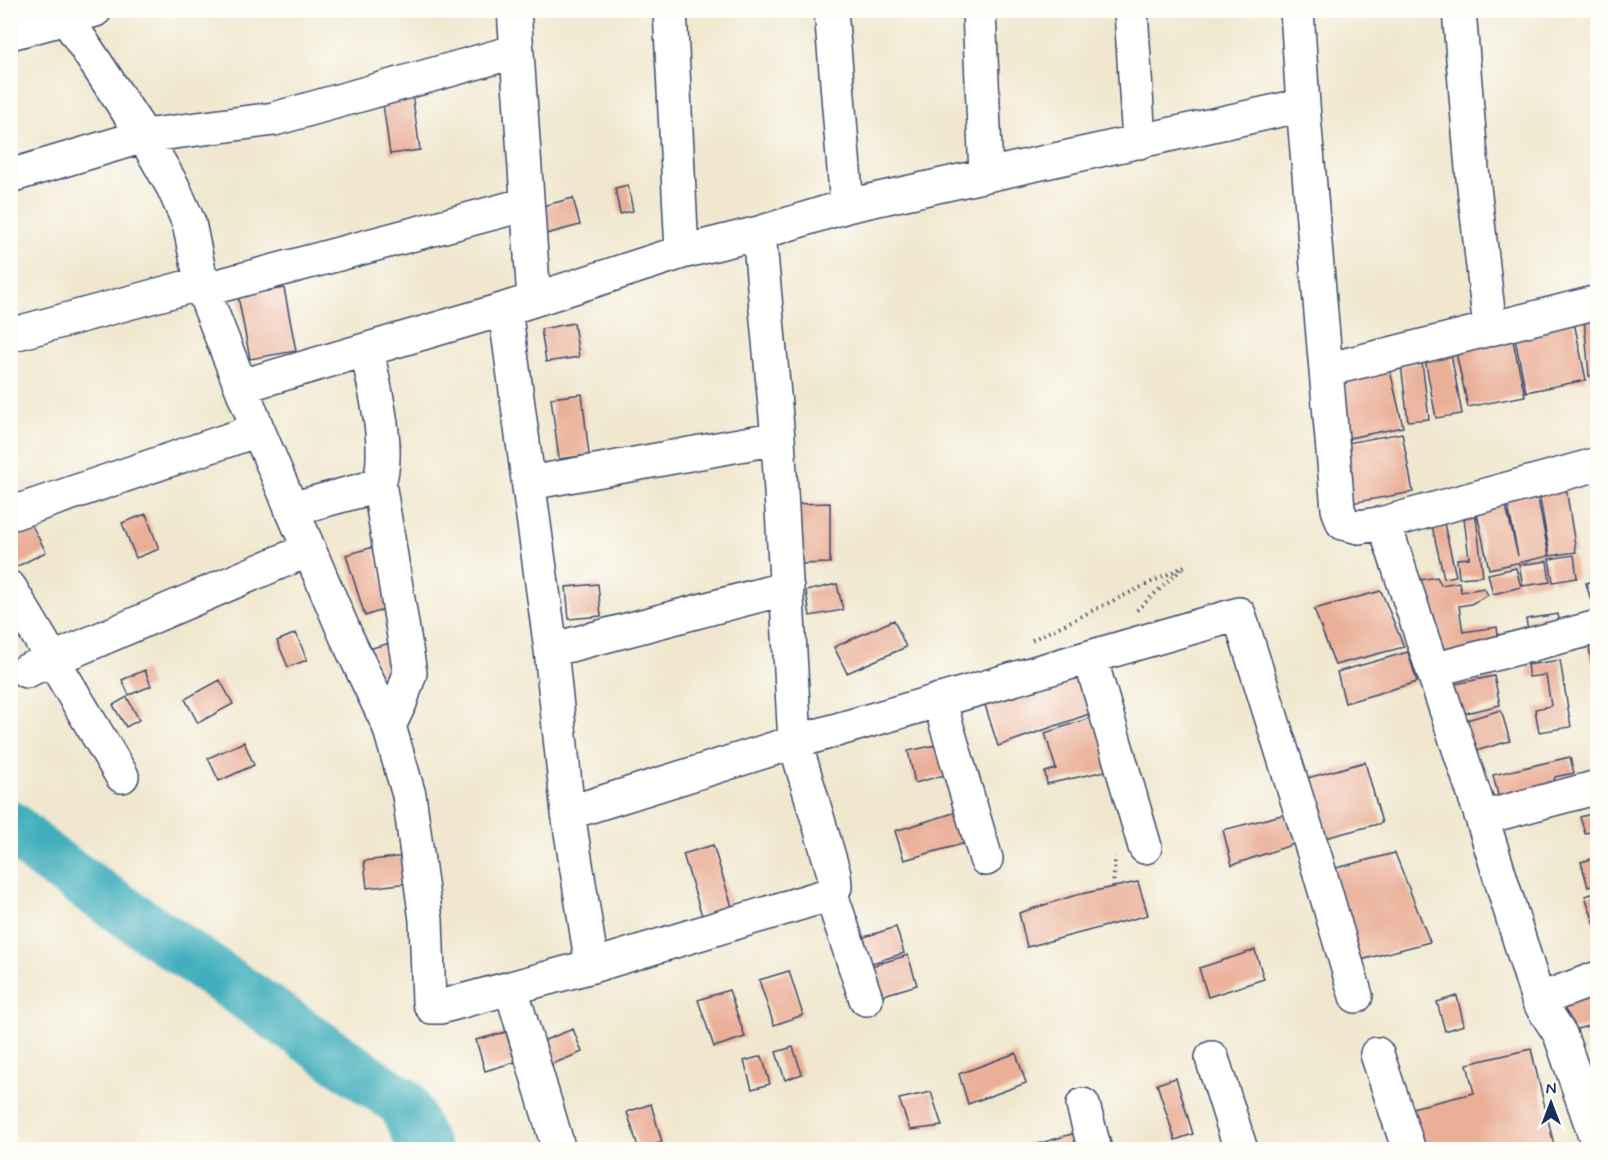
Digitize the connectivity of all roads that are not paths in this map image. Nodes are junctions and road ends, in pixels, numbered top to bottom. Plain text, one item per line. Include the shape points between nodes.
1 (514, 10) edge
2 (670, 10) edge
3 (831, 10) edge
4 (979, 10) edge
5 (1131, 10) edge
6 (1297, 10) edge
7 (1459, 10) edge
8 (74, 13) edge
9 (10, 33) edge
10 (517, 51) junction
11 (1303, 105) junction
12 (144, 136) junction
13 (1139, 142) junction
14 (986, 175) junction
15 (10, 176) edge
16 (527, 204) junction
17 (847, 206) junction
18 (759, 233) junction
19 (682, 252) junction
20 (203, 286) junction
21 (1598, 302) edge
22 (520, 304) junction
23 (1490, 329) junction
24 (10, 335) edge
25 (368, 350) junction
26 (1326, 370) junction
27 (242, 386) junction
28 (258, 430) junction
29 (778, 438) junction
30 (1598, 465) edge
31 (379, 483) junction
32 (530, 483) junction
33 (291, 509) junction
34 (10, 513) edge
35 (1383, 523) junction
36 (308, 550) junction
37 (10, 588) edge
38 (787, 588) junction
39 (1598, 627) edge
40 (551, 650) junction
41 (1090, 657) junction
42 (40, 665) junction
43 (1433, 670) junction
44 (939, 700) junction
45 (389, 726) junction
46 (795, 742) junction
47 (122, 776) dead end
48 (1598, 788) edge
49 (568, 813) junction
50 (1482, 818) junction
51 (1145, 847) dead end
52 (986, 859) dead end
53 (831, 894) junction
54 (592, 966) junction
55 (1598, 978) edge
56 (511, 988) junction
57 (1356, 996) dead end
58 (866, 999) dead end
59 (1538, 1000) junction
60 (1377, 1054) dead end
61 (1212, 1058) dead end
62 (1083, 1105) dead end
63 (1598, 1144) edge
64 (559, 1149) edge
65 (1095, 1149) edge
66 (1241, 1149) edge
67 (1409, 1149) edge

1 - 10 street
2 - 19 street
3 - 17 street
4 - 14 street
5 - 13 street
6 - 11 street
7 - 23 street
8 - 9 street
8 - 12 street
10 - 12 street via 274,119
10 - 16 street
11 - 13 street
11 - 26 street
12 - 15 street
12 - 20 street via 189,223
13 - 14 street
14 - 17 street
16 - 20 street
16 - 22 street
17 - 18 street
18 - 19 street
18 - 29 street
19 - 22 street
20 - 24 street
20 - 27 street
21 - 23 street
22 - 25 street
22 - 32 street
23 - 26 street
25 - 27 street
25 - 31 street via 380,418 384,470
26 - 35 street via 1338,509 1343,523 1359,527
27 - 28 street
28 - 33 street
28 - 34 street
29 - 32 street
29 - 38 street
30 - 35 street
31 - 33 street
31 - 45 street via 410,673
32 - 40 street
33 - 36 street
35 - 43 street
36 - 42 street
36 - 45 street
37 - 42 street
38 - 40 street
38 - 46 street
39 - 43 street
40 - 49 street
41 - 44 street
41 - 51 street
41 - 57 street via 1239,614
42 - 47 street
43 - 50 street
44 - 46 street
44 - 52 street
45 - 56 street via 410,795 426,920 429,1002 432,1007 440,1007
46 - 49 street
46 - 53 street via 834,874
48 - 50 street
49 - 54 street
50 - 59 street
53 - 54 street
53 - 58 street
54 - 56 street
55 - 59 street
56 - 64 street
59 - 63 street via 1560,1034
60 - 67 street
61 - 66 street
62 - 65 street

